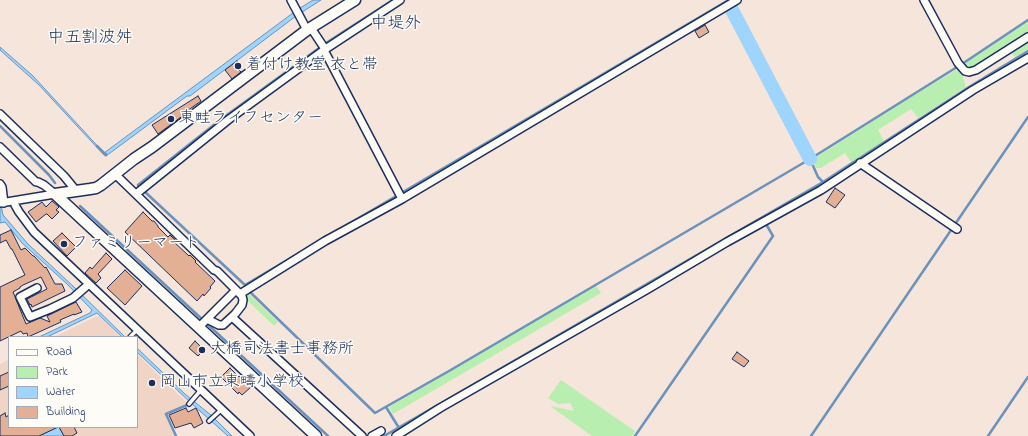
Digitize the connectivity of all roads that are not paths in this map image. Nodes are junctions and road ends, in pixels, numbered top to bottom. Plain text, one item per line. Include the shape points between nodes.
1 (291, 0) edge
2 (355, 0) edge
3 (400, 0) edge
4 (737, 0) edge
5 (924, 0) edge
6 (309, 29) junction
7 (1028, 37) edge
8 (324, 47) junction
9 (1028, 58) edge
10 (0, 114) edge
11 (0, 147) edge
12 (860, 163) junction
13 (115, 174) junction
14 (36, 182) junction
15 (0, 184) edge
16 (74, 192) junction
17 (55, 194) junction
18 (136, 194) junction
19 (400, 195) junction
20 (36, 197) junction
21 (14, 201) junction
22 (2, 203) edge
23 (954, 227) dead end
24 (89, 284) junction
25 (37, 288) dead end
26 (243, 291) junction
27 (232, 317) junction
28 (204, 323) junction
29 (137, 330) junction
30 (131, 336) edge
31 (201, 390) junction
32 (189, 404) dead end
33 (222, 409) junction
34 (209, 421) dead end
35 (381, 431) dead end
36 (250, 436) edge
37 (316, 436) edge
38 (362, 436) edge
39 (372, 436) edge
40 (396, 436) edge

1 - 6 street
2 - 6 street
3 - 8 street
4 - 19 street
5 - 7 street via 959,65 965,71 976,70
6 - 8 street
6 - 13 street
8 - 18 street
8 - 19 street
9 - 12 street
10 - 16 street via 64,176
11 - 14 street
12 - 23 street
12 - 40 street via 821,190 440,408
13 - 16 street via 96,188
13 - 18 street
14 - 17 street
14 - 20 street via 40,188
15 - 22 street
16 - 17 street
17 - 20 street
17 - 28 street
18 - 26 street
19 - 26 street
20 - 21 street
21 - 22 street
21 - 24 street via 34,232
24 - 25 street via 78,293 30,317 20,297
24 - 29 street
26 - 27 street via 242,305
26 - 28 street
27 - 28 street via 223,325
27 - 38 street
28 - 37 street
29 - 30 lane
29 - 31 street
31 - 32 lane
31 - 33 street
33 - 34 lane
33 - 36 street
35 - 39 street

